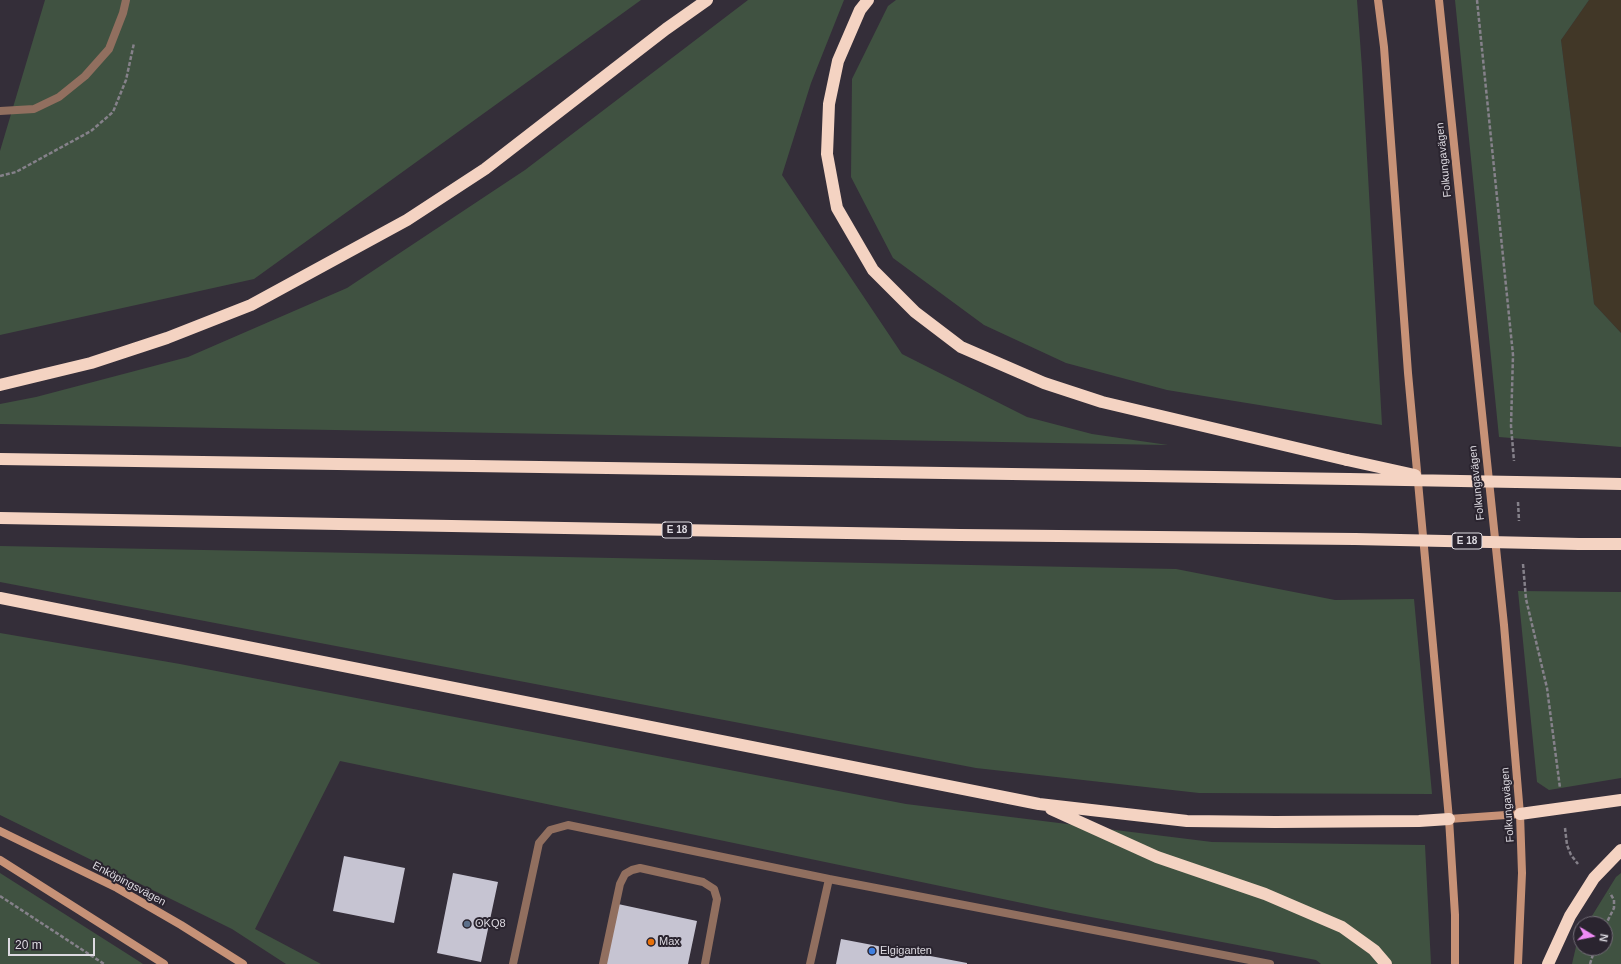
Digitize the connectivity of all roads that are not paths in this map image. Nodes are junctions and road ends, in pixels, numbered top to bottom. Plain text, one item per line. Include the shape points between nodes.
1 (126, 0) edge
2 (707, 0) edge
3 (868, 0) edge
4 (1378, 0) edge
5 (1439, 0) edge
6 (0, 111) edge
7 (0, 385) edge
8 (0, 459) edge
9 (1440, 481) junction
10 (1621, 484) edge
11 (0, 518) edge
12 (1621, 544) edge
13 (0, 598) edge
14 (1621, 800) edge
15 (1039, 804) junction
16 (1520, 814) junction
17 (1449, 819) junction
18 (0, 831) edge
19 (1621, 850) edge
20 (0, 860) edge
21 (829, 878) junction
22 (164, 964) edge
23 (243, 964) edge
24 (513, 964) edge
25 (603, 964) edge
26 (705, 964) edge
27 (810, 964) edge
28 (1270, 964) edge
29 (1386, 964) edge
30 (1455, 964) edge
31 (1518, 964) edge
32 (1548, 964) edge

1 - 6 lane via 109,49 85,76 60,97 34,108
2 - 7 highway via 485,169 407,220 251,305 167,338 91,363
3 - 9 highway, bridge via 860,10 838,61 829,104 827,154 837,208 873,270 915,312 961,347 1044,384 1102,402
4 - 17 main road via 1384,47 1408,372
5 - 16 main road, Folkungavägen via 1504,625
8 - 9 highway, bridge
9 - 10 highway, bridge
11 - 12 highway, E 18, bridge
13 - 15 highway
14 - 16 highway
15 - 17 highway via 1187,821
15 - 29 highway via 1157,857 1265,894 1342,927 1374,950
16 - 17 main road
16 - 31 main road, Folkungavägen via 1522,873
17 - 30 main road via 1455,915
18 - 23 main road, Enköpingsvägen via 117,888
19 - 32 highway via 1594,878 1570,916
20 - 22 main road
21 - 24 lane via 568,825 550,830 539,843
21 - 27 lane
21 - 28 lane
25 - 26 lane via 620,884 625,874 640,868 703,882 714,889 717,900

